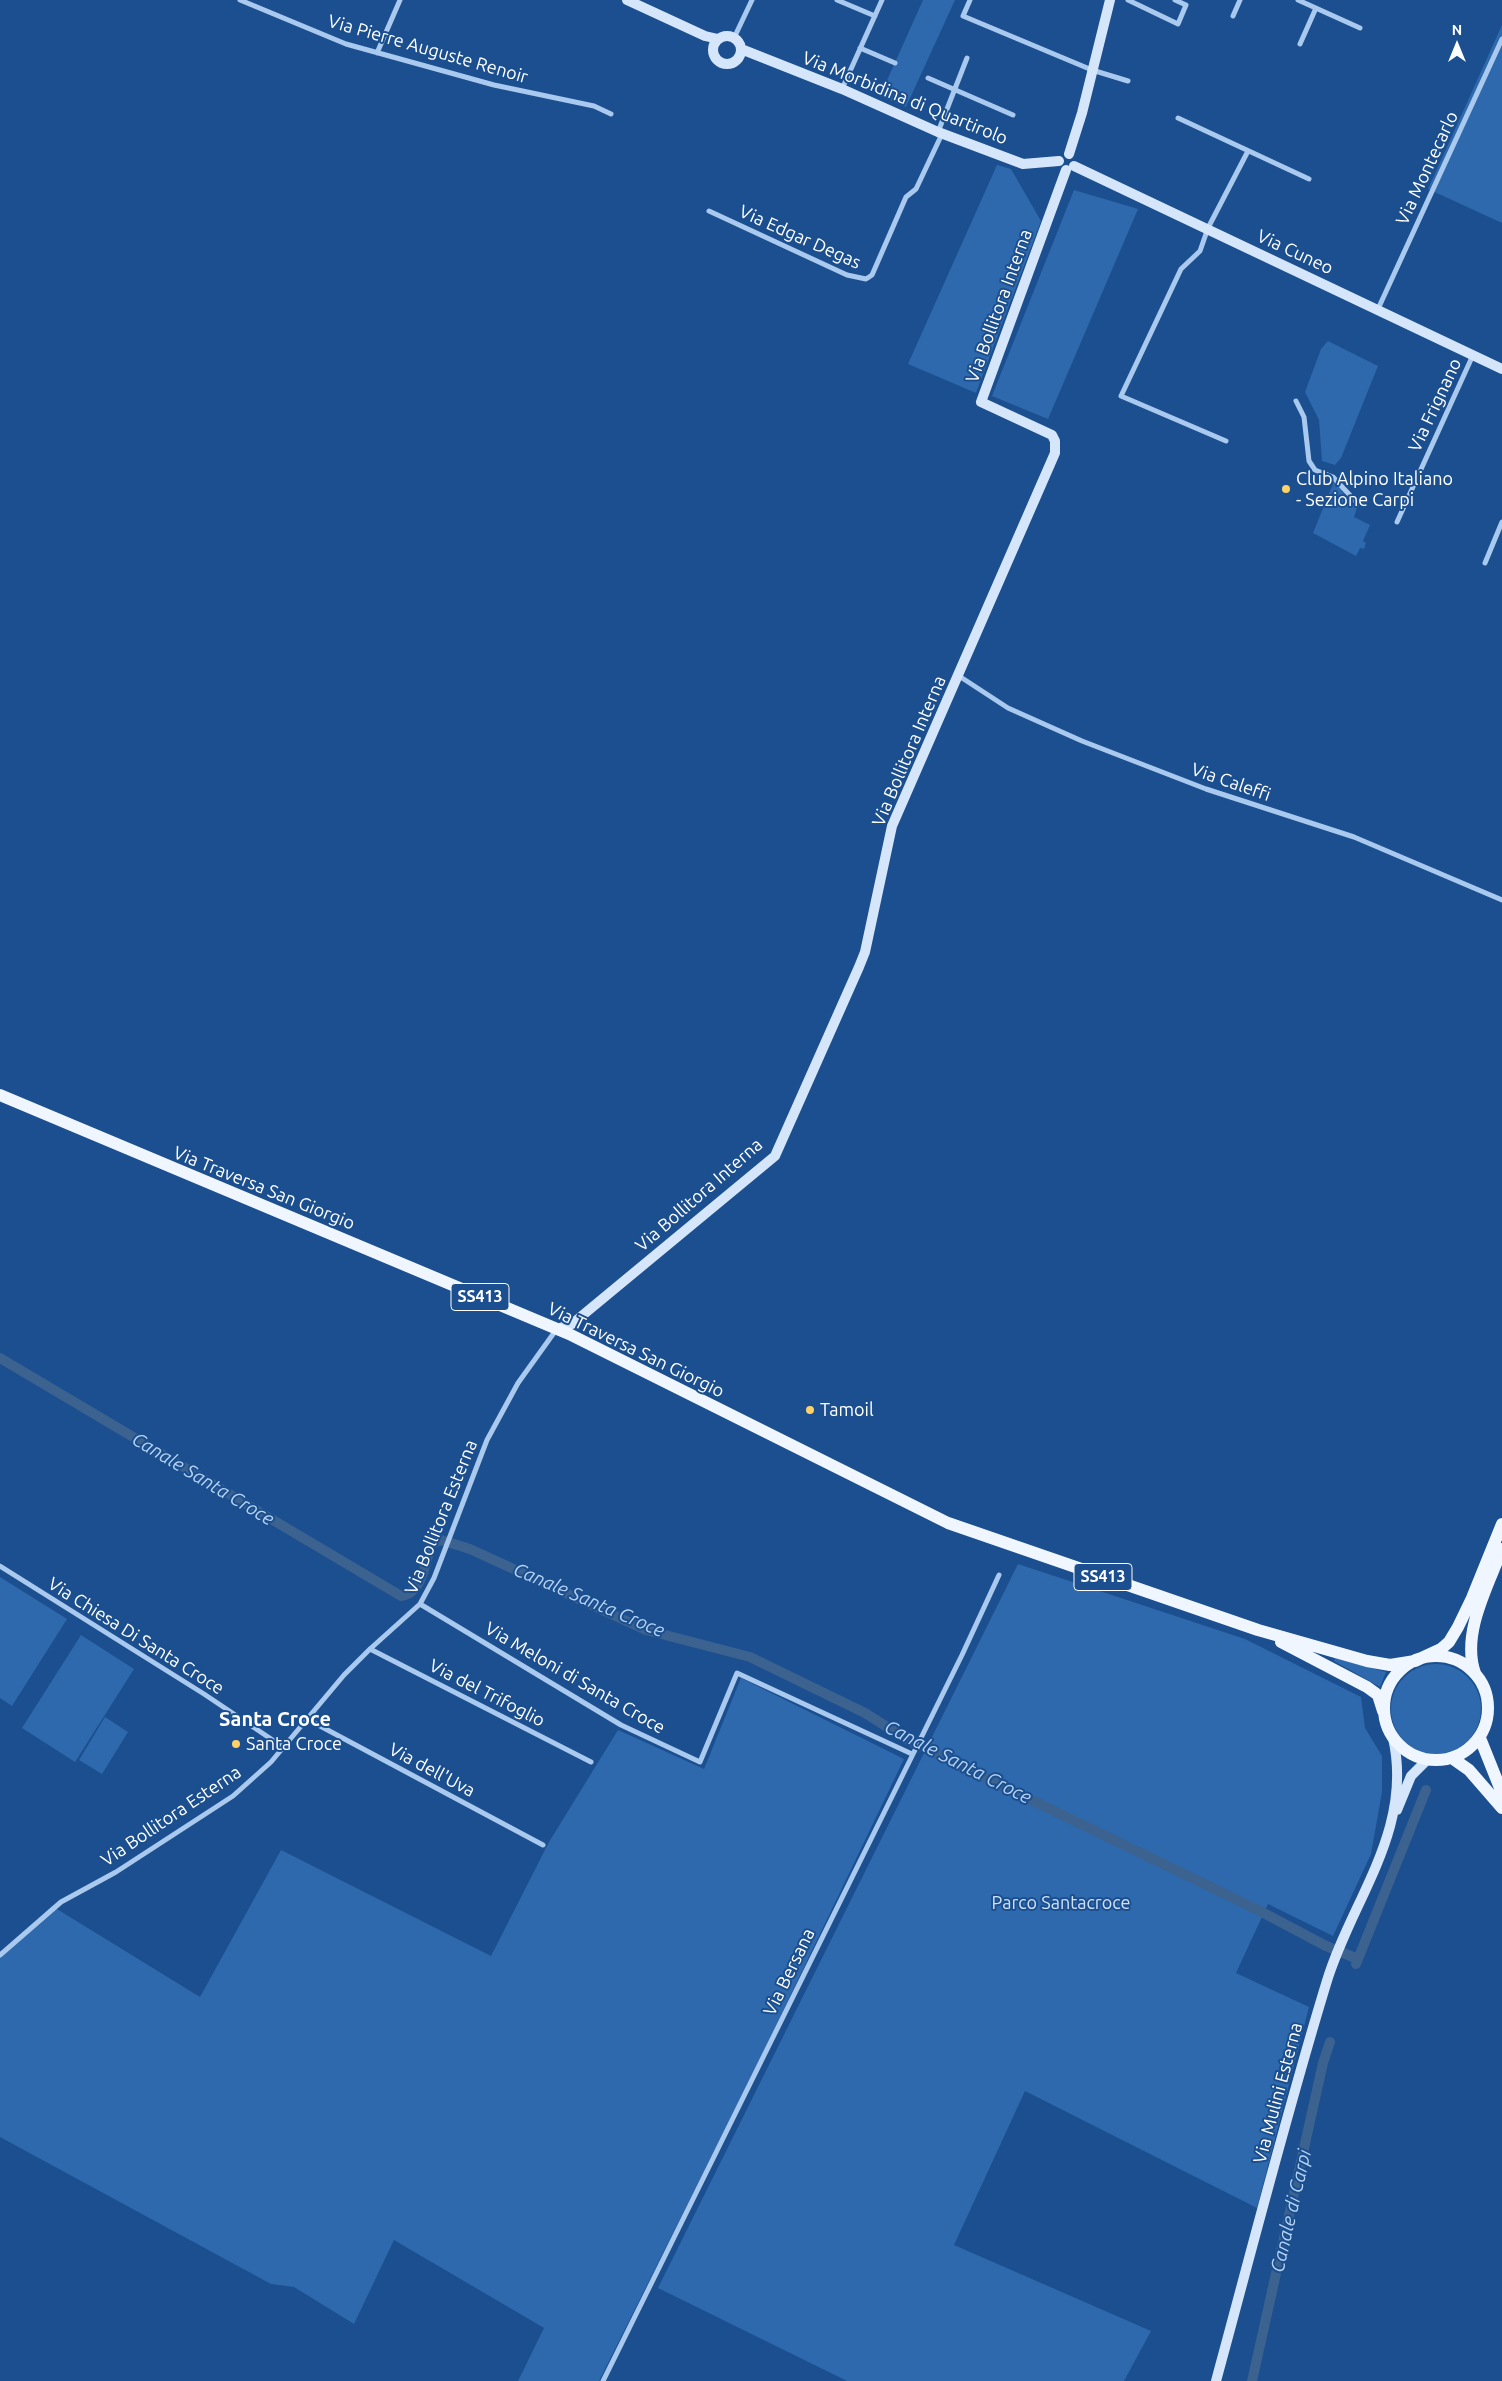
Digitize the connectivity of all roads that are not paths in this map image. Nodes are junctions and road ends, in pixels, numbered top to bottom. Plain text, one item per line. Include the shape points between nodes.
1 (240, 0) edge
2 (256, 0) edge
3 (400, 0) edge
4 (627, 0) edge
5 (752, 0) edge
6 (837, 0) edge
7 (882, 0) edge
8 (970, 0) edge
9 (1110, 0) edge
10 (1128, 0) edge
11 (1175, 0) edge
12 (1240, 0) edge
13 (1298, 0) edge
14 (254, 6) junction
15 (1316, 8) junction
16 (875, 16) junction
17 (1233, 16) dead end
18 (690, 28) junction
19 (1360, 28) dead end
20 (734, 38) junction
21 (718, 39) junction
22 (1502, 39) edge
23 (1300, 44) dead end
24 (860, 48) junction
25 (741, 50) junction
26 (713, 52) junction
27 (377, 53) junction
28 (968, 58) dead end
29 (735, 62) junction
30 (773, 62) junction
31 (895, 63) dead end
32 (1092, 70) junction
33 (928, 78) dead end
34 (1128, 81) dead end
35 (842, 90) junction
36 (955, 90) junction
37 (611, 114) dead end
38 (1013, 115) dead end
39 (1178, 118) dead end
40 (940, 133) junction
41 (1248, 151) junction
42 (1066, 165) junction
43 (1309, 179) dead end
44 (708, 211) dead end
45 (1208, 228) junction
46 (1378, 309) junction
47 (1473, 355) junction
48 (1502, 369) edge
49 (1296, 401) dead end
50 (1226, 441) dead end
51 (1358, 504) dead end
52 (1397, 522) dead end
53 (1502, 522) edge
54 (1485, 563) dead end
55 (959, 676) junction
56 (1502, 900) edge
57 (0, 1095) edge
58 (557, 1329) junction
59 (1502, 1524) edge
60 (1502, 1550) edge
61 (0, 1566) edge
62 (999, 1575) dead end
63 (420, 1604) junction
64 (1258, 1630) junction
65 (370, 1648) junction
66 (1415, 1661) junction
67 (1476, 1676) junction
68 (1384, 1716) junction
69 (307, 1718) junction
70 (1393, 1738) junction
71 (1480, 1738) junction
72 (283, 1747) junction
73 (913, 1753) junction
74 (1452, 1758) junction
75 (1427, 1760) junction
76 (591, 1762) dead end
77 (1502, 1793) edge
78 (1502, 1808) edge
79 (1392, 1822) junction
80 (543, 1845) dead end
81 (0, 1955) edge
82 (603, 2381) edge
83 (1216, 2381) edge

1 - 14 street, Via Pierre Auguste Renoir
2 - 14 street
3 - 27 street
4 - 18 street
5 - 20 street
6 - 16 street
7 - 16 street
8 - 32 street via 963,16
9 - 32 street
10 - 11 street via 1178,24 1186,5
12 - 17 street
13 - 15 street
14 - 27 street, Via Pierre Auguste Renoir via 346,44
15 - 19 street
15 - 23 street
16 - 24 street
18 - 21 street
18 - 26 street
20 - 21 street
20 - 25 street
21 - 26 street
22 - 46 street, Via Montecarlo
24 - 31 street
24 - 35 street
25 - 29 street
25 - 30 street, Via Morbidina di Quartirolo
26 - 29 street via 721,63
27 - 37 street, Via Pierre Auguste Renoir via 494,86 594,106
28 - 36 street
29 - 30 street
30 - 35 street, Via Morbidina di Quartirolo
32 - 34 street
32 - 42 street via 1069,154 1075,160
33 - 36 street
35 - 40 street, Via Morbidina di Quartirolo
36 - 38 street
36 - 40 street
39 - 41 street
40 - 42 street, Via Morbidina di Quartirolo via 1023,164
40 - 44 street, Via Edgar Degas via 916,189 906,198 872,274 866,279 847,275
41 - 43 street
41 - 45 street
42 - 45 street, Via Cuneo
42 - 55 street, Via Bollitora Interna via 981,402 1048,432 1054,437 1056,450
45 - 46 street, Via Cuneo
45 - 50 street via 1200,251 1180,269 1121,396
46 - 47 street, Via Cuneo
47 - 48 street, Via Cuneo
47 - 52 street, Via Frignano
49 - 51 street via 1304,417 1309,461 1314,470 1333,477
53 - 54 street
55 - 56 street, Via Caleffi via 1008,708 1082,741 1206,789 1354,837
55 - 58 street, Via Bollitora Interna via 892,826 865,952 775,1156 572,1324
57 - 58 main road, Via Traversa San Giorgio / SS413
58 - 63 street, Via Bollitora Esterna via 518,1383 487,1440 428,1592
58 - 64 main road, Via Traversa San Giorgio / SS413 via 948,1523
59 - 66 main road via 1458,1627 1441,1649
60 - 67 main road via 1472,1638 1471,1658
61 - 72 street, Via Chiesa Di Santa Croce
62 - 73 street, Via Bersana
63 - 65 street, Via Bollitora Esterna
63 - 73 street, Via Meloni di Santa Croce via 621,1725 700,1762 737,1673
64 - 66 main road, Via Traversa San Giorgio / SS413 via 1367,1661 1390,1665
64 - 68 main road, Via Traversa San Giorgio / SS413 via 1368,1687 1378,1695
65 - 69 street, Via Bollitora Esterna
65 - 76 street, Via del Trifoglio
66 - 67 main road, SS413 via 1441,1656 1455,1659
66 - 68 main road, SS413 via 1393,1679 1385,1697
67 - 71 main road, SS413 via 1488,1706
68 - 70 main road, SS413
69 - 72 street, Via Bollitora Esterna
69 - 80 street, Via dell'Uva
70 - 75 main road, SS413 via 1414,1756
70 - 79 street, Via Mulini Esterna via 1398,1760
71 - 74 main road, SS413 via 1468,1750
71 - 77 main road
72 - 81 street, Via Bollitora Esterna via 233,1796 116,1872 62,1902
73 - 82 street, Via Bersana
74 - 75 main road, SS413
74 - 78 main road via 1469,1770
75 - 79 street, Via Mulini Esterna via 1411,1776
79 - 83 street, Via Mulini Esterna via 1384,1851 1332,1965

